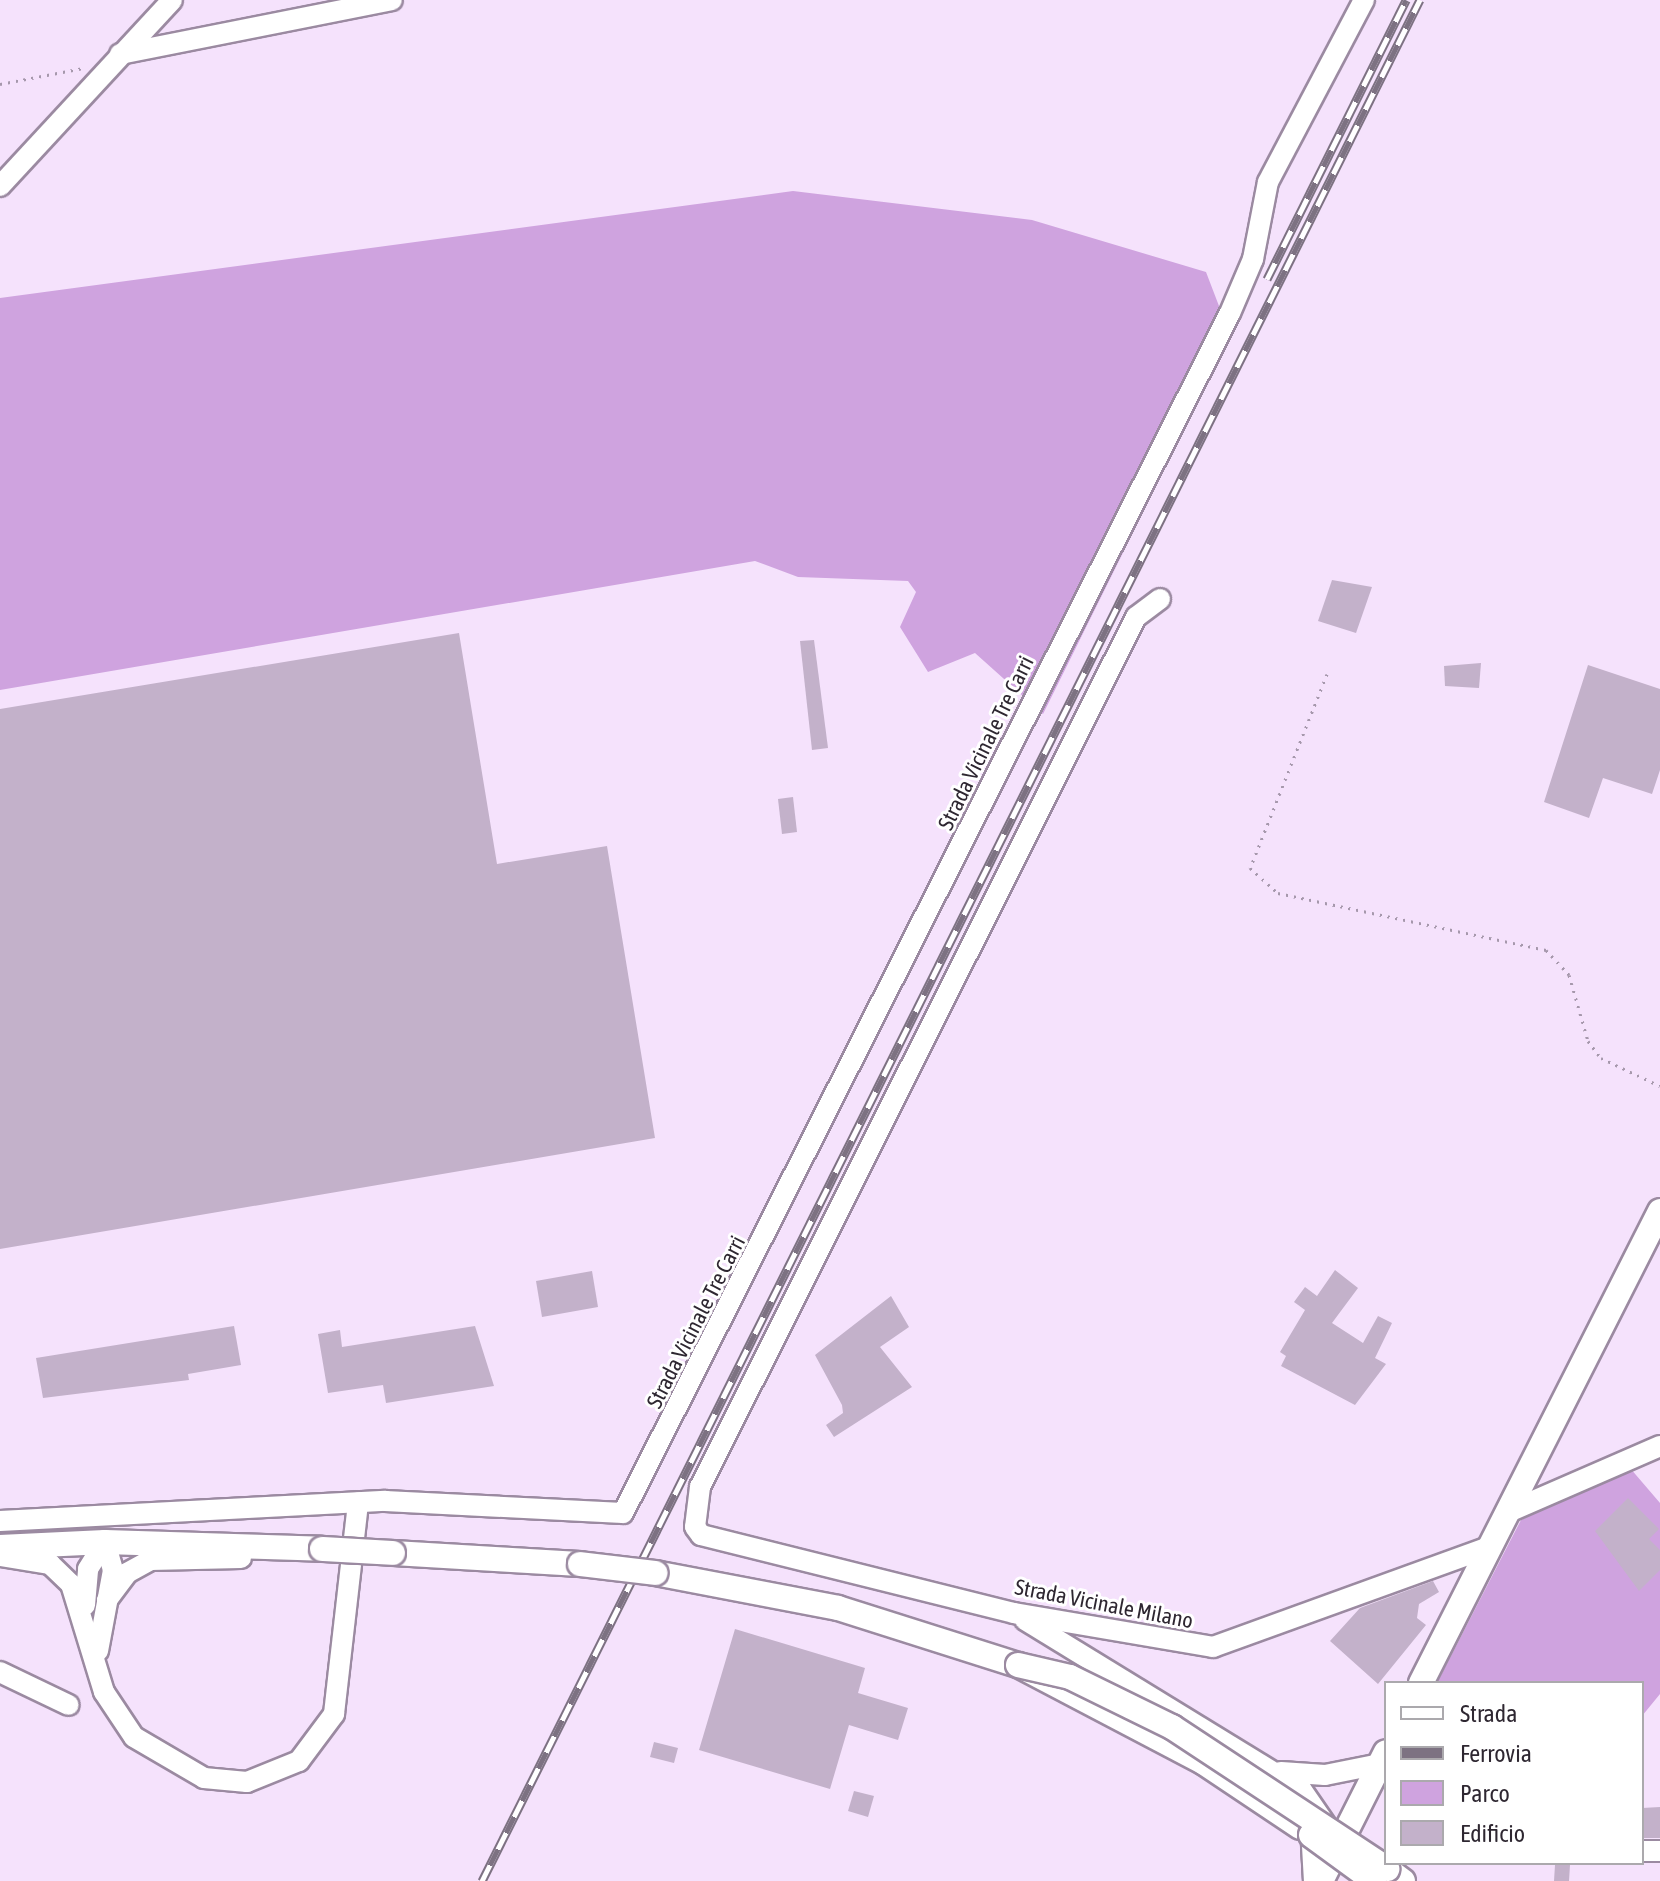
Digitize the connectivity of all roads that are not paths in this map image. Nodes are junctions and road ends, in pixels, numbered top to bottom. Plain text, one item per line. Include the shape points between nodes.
1 (172, 0) edge
2 (392, 0) edge
3 (1364, 0) edge
4 (120, 54) junction
5 (0, 186) edge
6 (1160, 599) dead end
7 (1660, 1211) edge
8 (1660, 1446) edge
9 (358, 1502) junction
10 (1506, 1513) junction
11 (0, 1521) edge
12 (105, 1542) junction
13 (0, 1547) edge
14 (1489, 1547) junction
15 (278, 1548) junction
16 (0, 1556) edge
17 (107, 1600) junction
18 (1014, 1613) junction
19 (85, 1620) junction
20 (98, 1671) junction
21 (0, 1672) edge
22 (1422, 1681) edge
23 (69, 1705) dead end
24 (1383, 1758) edge
25 (1251, 1761) junction
26 (1337, 1845) junction
27 (1390, 1875) edge
28 (1320, 1879) edge

1 - 4 street
2 - 4 street
3 - 9 street, Strada Vicinale Tre Carri via 1268,182 1253,259 1230,313 632,1501 623,1513 453,1500
4 - 5 street
6 - 18 street, Strada Vicinale Milano via 1136,617 700,1487 692,1516 701,1535
7 - 10 main road
8 - 10 street
9 - 11 street
9 - 20 street via 341,1692 326,1734 299,1761 247,1782 185,1770 128,1731
10 - 14 main road
12 - 13 main road
12 - 15 main road
12 - 17 street via 113,1570
12 - 19 street via 88,1569
14 - 18 street, Strada Vicinale Milano via 1213,1647
14 - 22 main road
15 - 17 street via 245,1558 150,1560 127,1573
15 - 27 main road, bridge via 580,1564 838,1608 1070,1677 1172,1727
16 - 19 street via 61,1572
17 - 20 street
18 - 25 street
19 - 20 street
21 - 23 street
24 - 25 street via 1304,1776
24 - 26 main road
25 - 26 street via 1301,1789
25 - 28 street via 1305,1813 1316,1838
26 - 28 main road
27 - 28 street

